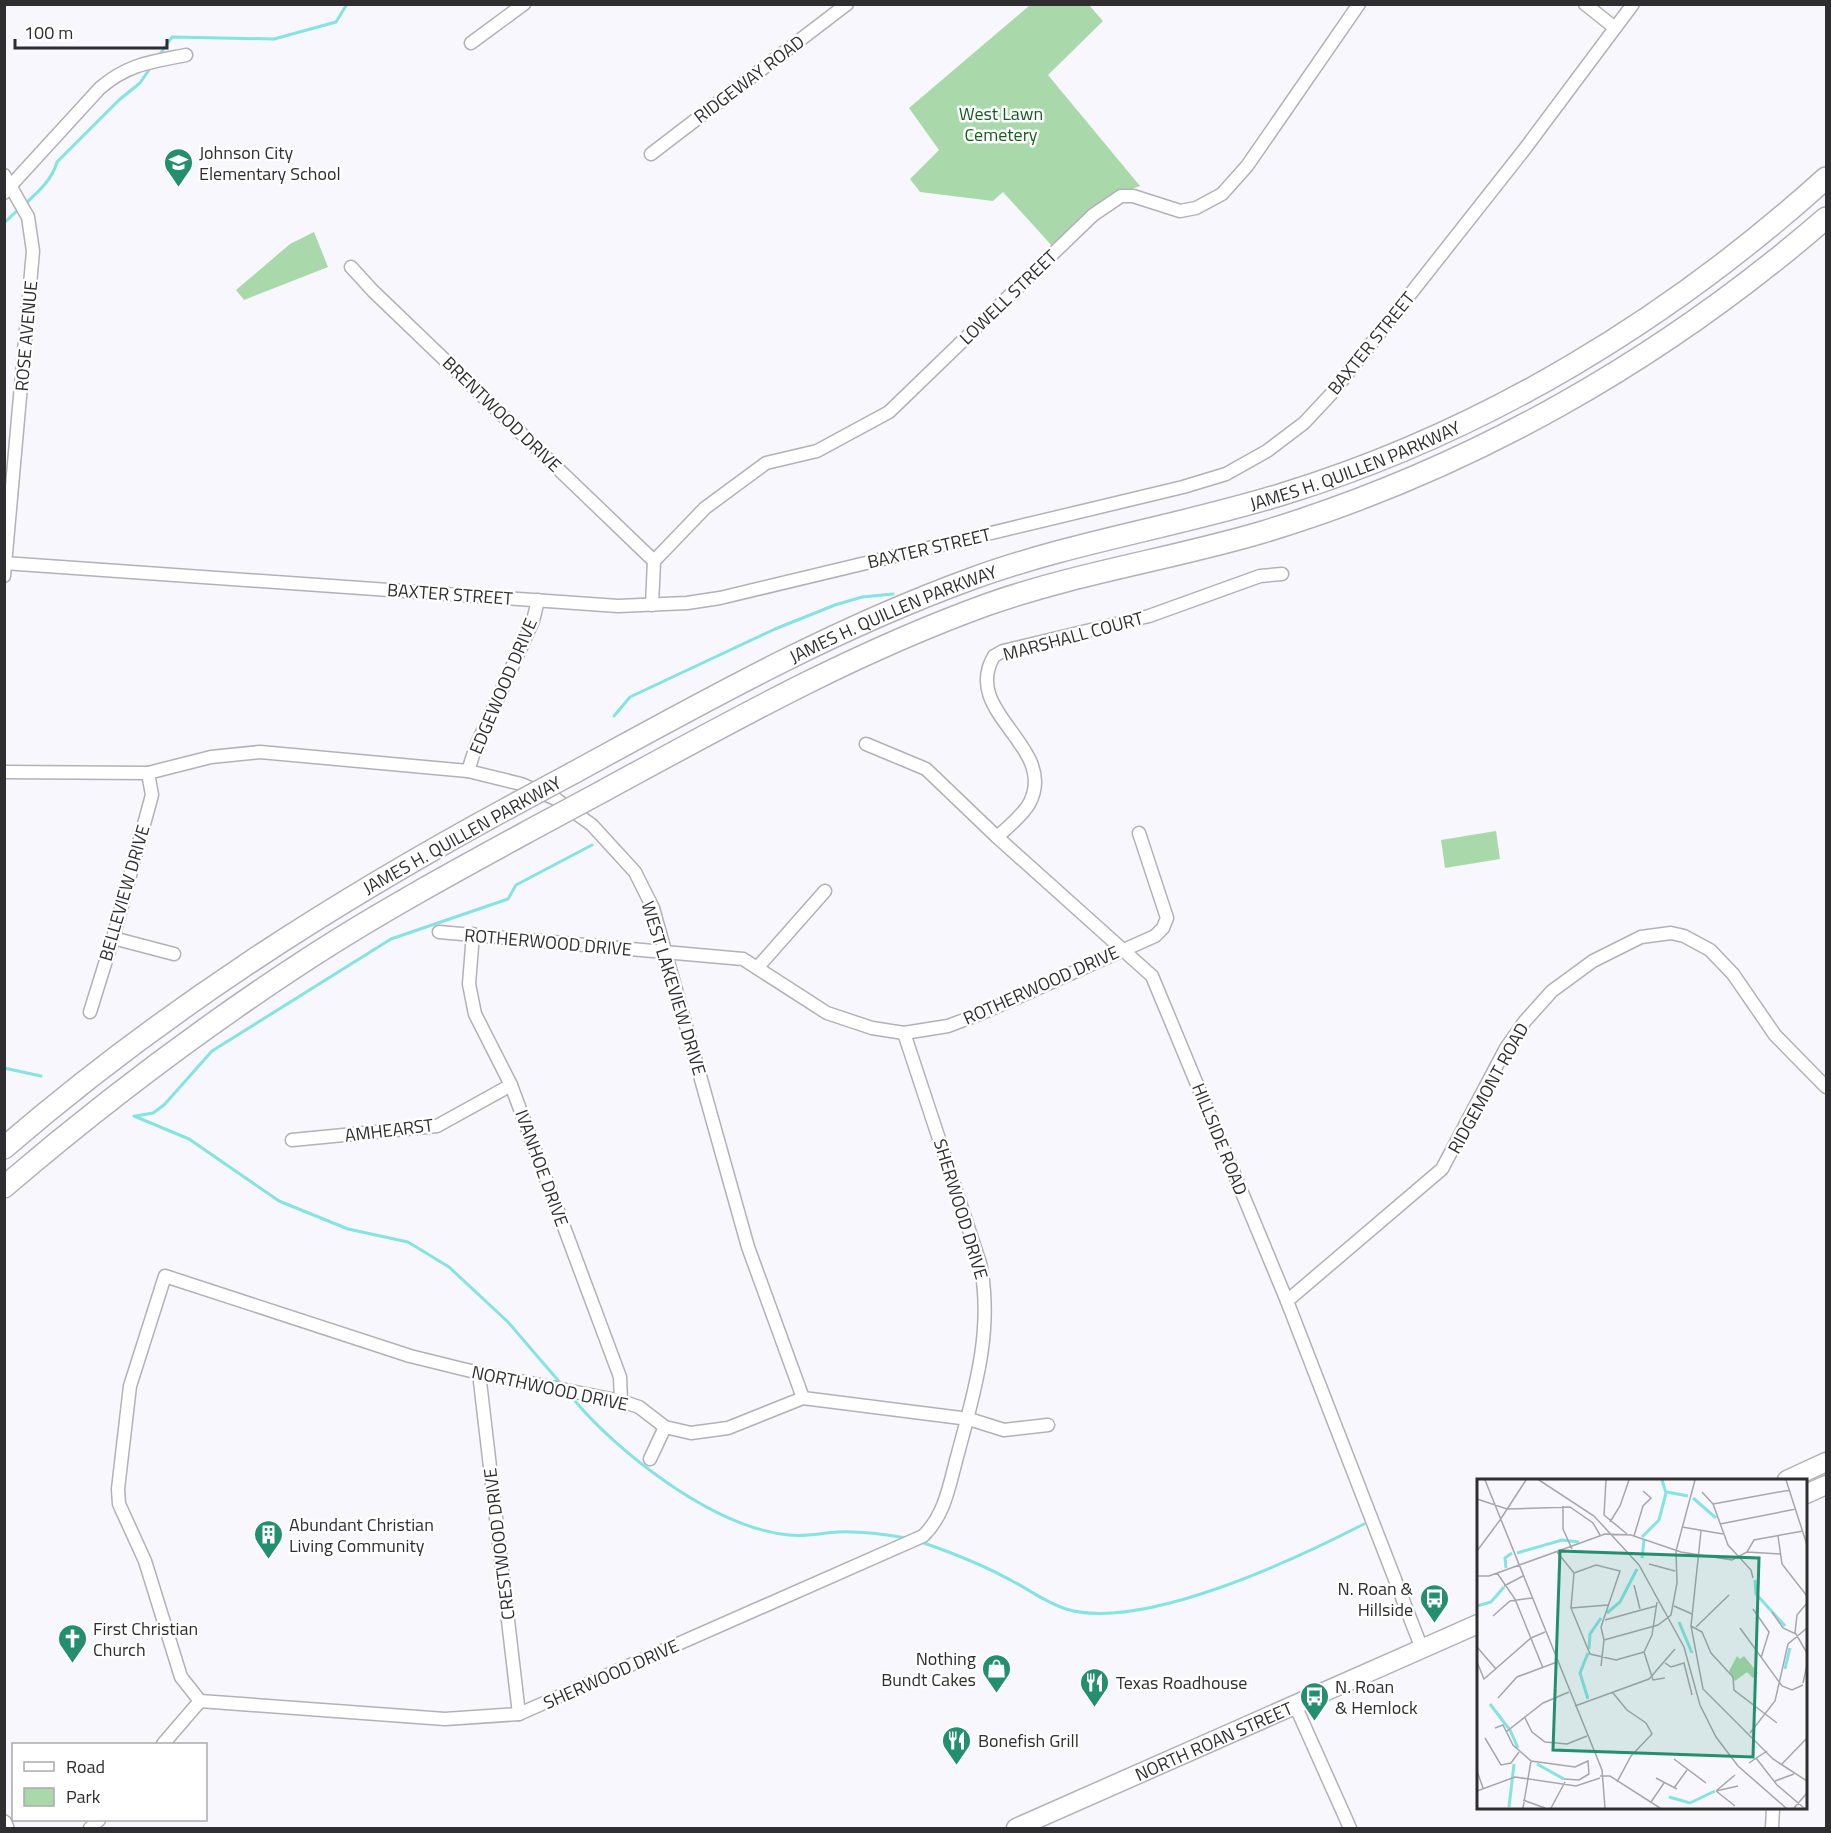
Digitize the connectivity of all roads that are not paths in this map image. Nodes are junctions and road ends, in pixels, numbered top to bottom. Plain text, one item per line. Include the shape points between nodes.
1 (524, 4) edge
2 (847, 4) edge
3 (1359, 4) edge
4 (1585, 4) edge
5 (1633, 4) edge
6 (1615, 28) junction
7 (471, 43) dead end
8 (186, 55) dead end
9 (651, 154) dead end
10 (1827, 178) edge
11 (7, 184) edge
12 (1827, 218) edge
13 (351, 267) dead end
14 (654, 561) junction
15 (5, 568) edge
16 (1281, 574) dead end
17 (538, 600) junction
18 (652, 605) junction
19 (866, 744) dead end
20 (468, 771) junction
21 (4, 772) edge
22 (148, 773) junction
23 (1139, 833) dead end
24 (997, 837) junction
25 (825, 891) dead end
26 (439, 932) dead end
27 (473, 934) junction
28 (113, 938) junction
29 (1121, 949) junction
30 (174, 954) dead end
31 (667, 954) junction
32 (757, 968) junction
33 (90, 1012) dead end
34 (904, 1033) junction
35 (511, 1085) junction
36 (1827, 1087) edge
37 (292, 1140) dead end
38 (4, 1148) edge
39 (4, 1187) edge
40 (1287, 1301) junction
41 (479, 1373) junction
42 (803, 1398) junction
43 (621, 1401) junction
44 (969, 1419) junction
45 (1048, 1425) dead end
46 (665, 1427) junction
47 (650, 1459) dead end
48 (1827, 1462) edge
49 (1789, 1479) edge
50 (1827, 1485) edge
51 (1807, 1494) edge
52 (1477, 1625) edge
53 (1422, 1649) junction
54 (200, 1701) junction
55 (1295, 1705) junction
56 (519, 1714) junction
57 (165, 1743) edge
58 (1773, 1809) edge
59 (4, 1823) edge
60 (1023, 1827) edge
61 (6, 1828) edge
62 (1350, 1828) edge
63 (1772, 1828) edge

1 - 7 street
2 - 9 street, RIDGEWAY ROAD
3 - 14 street, LOWELL STREET via 1246,166 1222,194 1196,208 1180,211 1133,196 1120,196 1107,204 889,412 817,451 765,464 705,508
4 - 6 street
5 - 6 street, BAXTER STREET
6 - 18 street, BAXTER STREET via 1488,197 1333,392 1286,439 1248,463 1215,478 1151,496 720,597
8 - 11 street via 129,67 115,74
10 - 38 highway, JAMES H. QUILLEN PARKWAY, bridge via 1740,252 1596,351 1506,402 1421,442 1288,493 1029,561 925,596 819,642 378,880 222,980 86,1080
11 - 15 street, ROSE AVENUE via 28,217 33,251
12 - 39 highway, JAMES H. QUILLEN PARKWAY, bridge via 1725,301 1669,339 1614,375 1493,441 1390,487 1307,518 991,604 845,662 779,696 385,910 234,1008 106,1103
13 - 14 street, BRENTWOOD DRIVE
14 - 18 street
15 - 17 street, BAXTER STREET
16 - 24 street, MARSHALL COURT via 1260,576 1149,616 994,656 988,676 989,692 1001,720 1025,747 1034,774 1029,805
17 - 18 street, BAXTER STREET
17 - 20 street, EDGEWOOD DRIVE via 534,621
19 - 24 street, HILLSIDE ROAD via 926,769
20 - 22 street, WEST LAKEVIEW DRIVE via 260,752 211,757
20 - 31 street, WEST LAKEVIEW DRIVE via 521,784 556,799 592,825 615,848 645,889
21 - 22 street, WEST LAKEVIEW DRIVE
22 - 28 street, BELLEVIEW DRIVE via 152,795
23 - 29 street, ROTHERWOOD DRIVE via 1167,918 1155,936
24 - 29 street, HILLSIDE ROAD
25 - 32 street
26 - 27 street, ROTHERWOOD DRIVE
27 - 31 street, ROTHERWOOD DRIVE
27 - 35 street, IVANHOE DRIVE via 471,999
28 - 30 street
28 - 33 street, BELLEVIEW DRIVE
29 - 34 street, ROTHERWOOD DRIVE via 980,1014 948,1026
29 - 40 street, HILLSIDE ROAD via 1152,975
31 - 32 street, ROTHERWOOD DRIVE via 743,959
31 - 42 street, WEST LAKEVIEW DRIVE via 748,1246
32 - 34 street, ROTHERWOOD DRIVE via 827,1013 872,1028
34 - 44 street, SHERWOOD DRIVE via 985,1288 982,1350
35 - 37 street, AMHEARST via 437,1126
35 - 43 street, IVANHOE DRIVE via 620,1377
36 - 40 street, RIDGEMONT ROAD via 1775,1035 1733,974 1710,950 1671,933 1641,937 1593,961 1552,991 1506,1048 1442,1169
40 - 53 street, HILLSIDE ROAD
41 - 43 street, NORTHWOOD DRIVE
41 - 54 street, NORTHWOOD DRIVE via 410,1356 165,1276 130,1386 119,1504 148,1569 181,1677
41 - 56 street, CRESTWOOD DRIVE
42 - 44 street
42 - 46 street, NORTHWOOD DRIVE via 749,1422 708,1433
43 - 46 street, NORTHWOOD DRIVE via 639,1407
44 - 45 street via 1004,1430
44 - 56 street, SHERWOOD DRIVE via 943,1508 935,1524 922,1536
46 - 47 street
48 - 49 main road
50 - 51 main road
52 - 53 main road, NORTH ROAN STREET
53 - 55 main road, NORTH ROAN STREET
54 - 56 street, SHERWOOD DRIVE via 445,1719
54 - 57 street
55 - 60 main road, NORTH ROAN STREET
55 - 62 street
58 - 63 street
59 - 61 street

